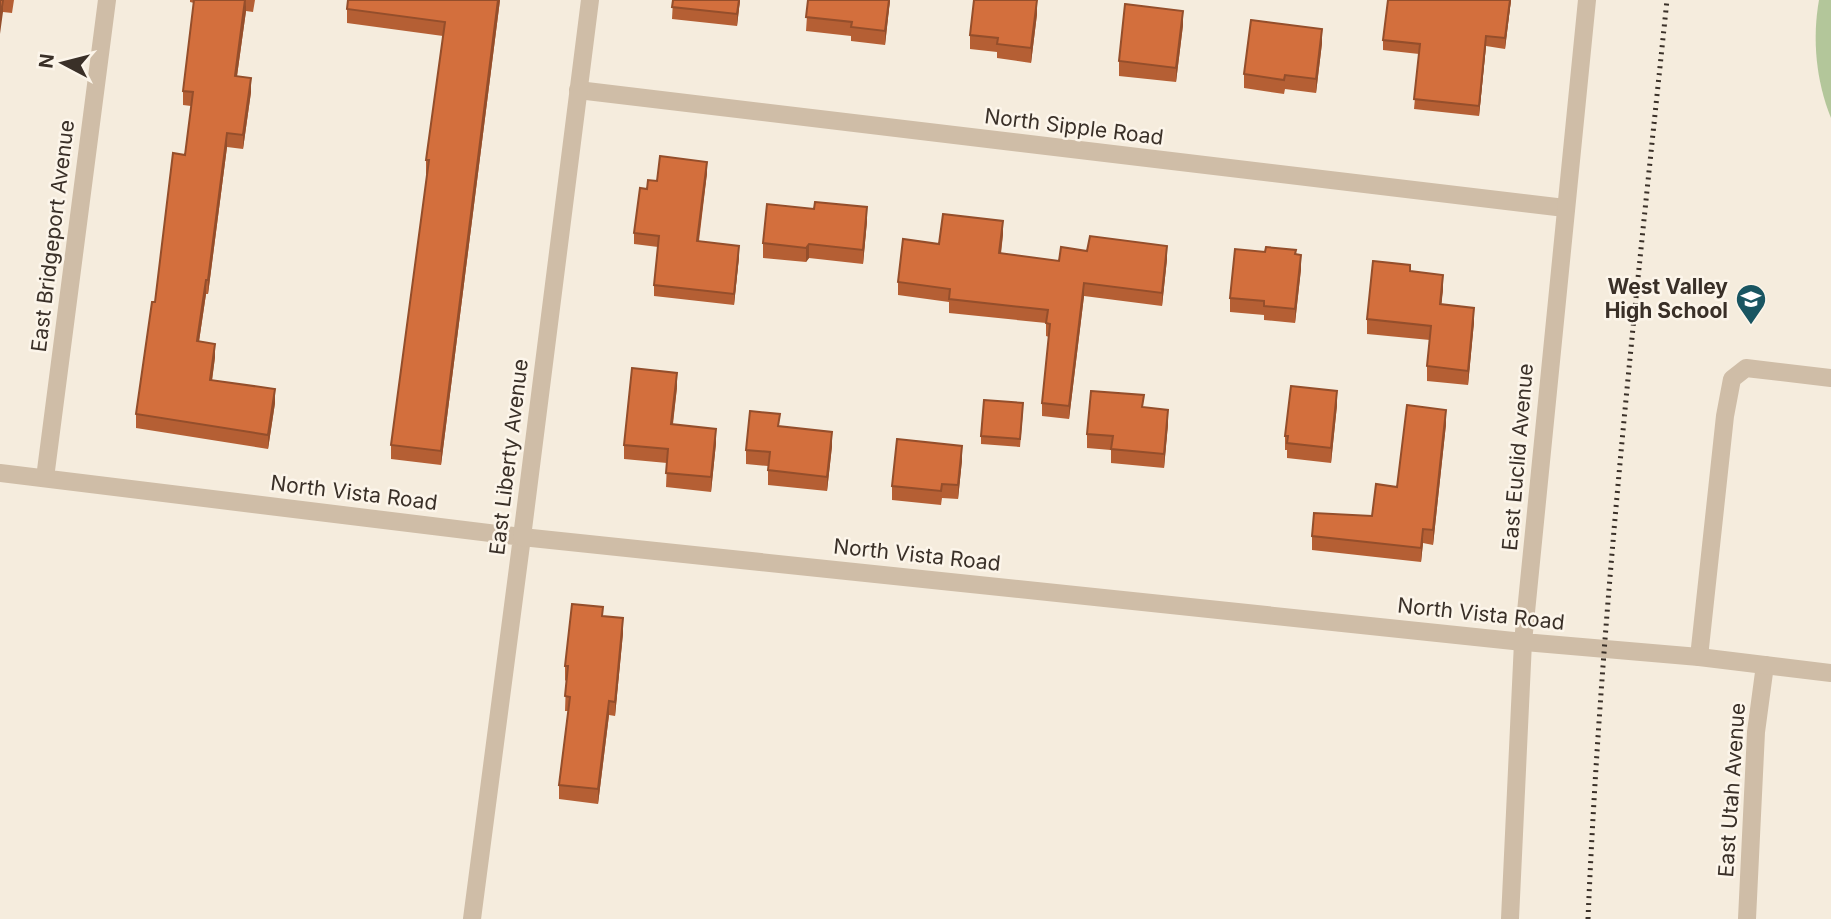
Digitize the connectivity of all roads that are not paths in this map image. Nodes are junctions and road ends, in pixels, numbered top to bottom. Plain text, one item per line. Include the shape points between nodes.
1 (107, 0) edge
2 (590, 0) edge
3 (1587, 0) edge
4 (578, 90) junction
5 (1565, 208) junction
6 (1831, 378) edge
7 (0, 473) edge
8 (45, 478) junction
9 (522, 537) junction
10 (1523, 642) junction
11 (1699, 657) junction
12 (1765, 665) junction
13 (1831, 673) edge
14 (472, 919) edge
15 (1510, 919) edge
16 (1747, 919) edge

1 - 8 street, East Bridgeport Avenue
2 - 4 street, East Liberty Avenue
3 - 5 street, East Euclid Avenue
4 - 5 street, North Sipple Road
4 - 9 street, East Liberty Avenue
5 - 10 street, East Euclid Avenue
6 - 11 street via 1746,368 1732,379
7 - 8 street, North Vista Road
8 - 9 street, North Vista Road
9 - 10 street, North Vista Road
9 - 14 street, East Liberty Avenue
10 - 11 street, North Vista Road
10 - 15 street, East Euclid Avenue
11 - 12 street, North Vista Road
12 - 13 street, North Vista Road
12 - 16 street, East Utah Avenue via 1756,732

